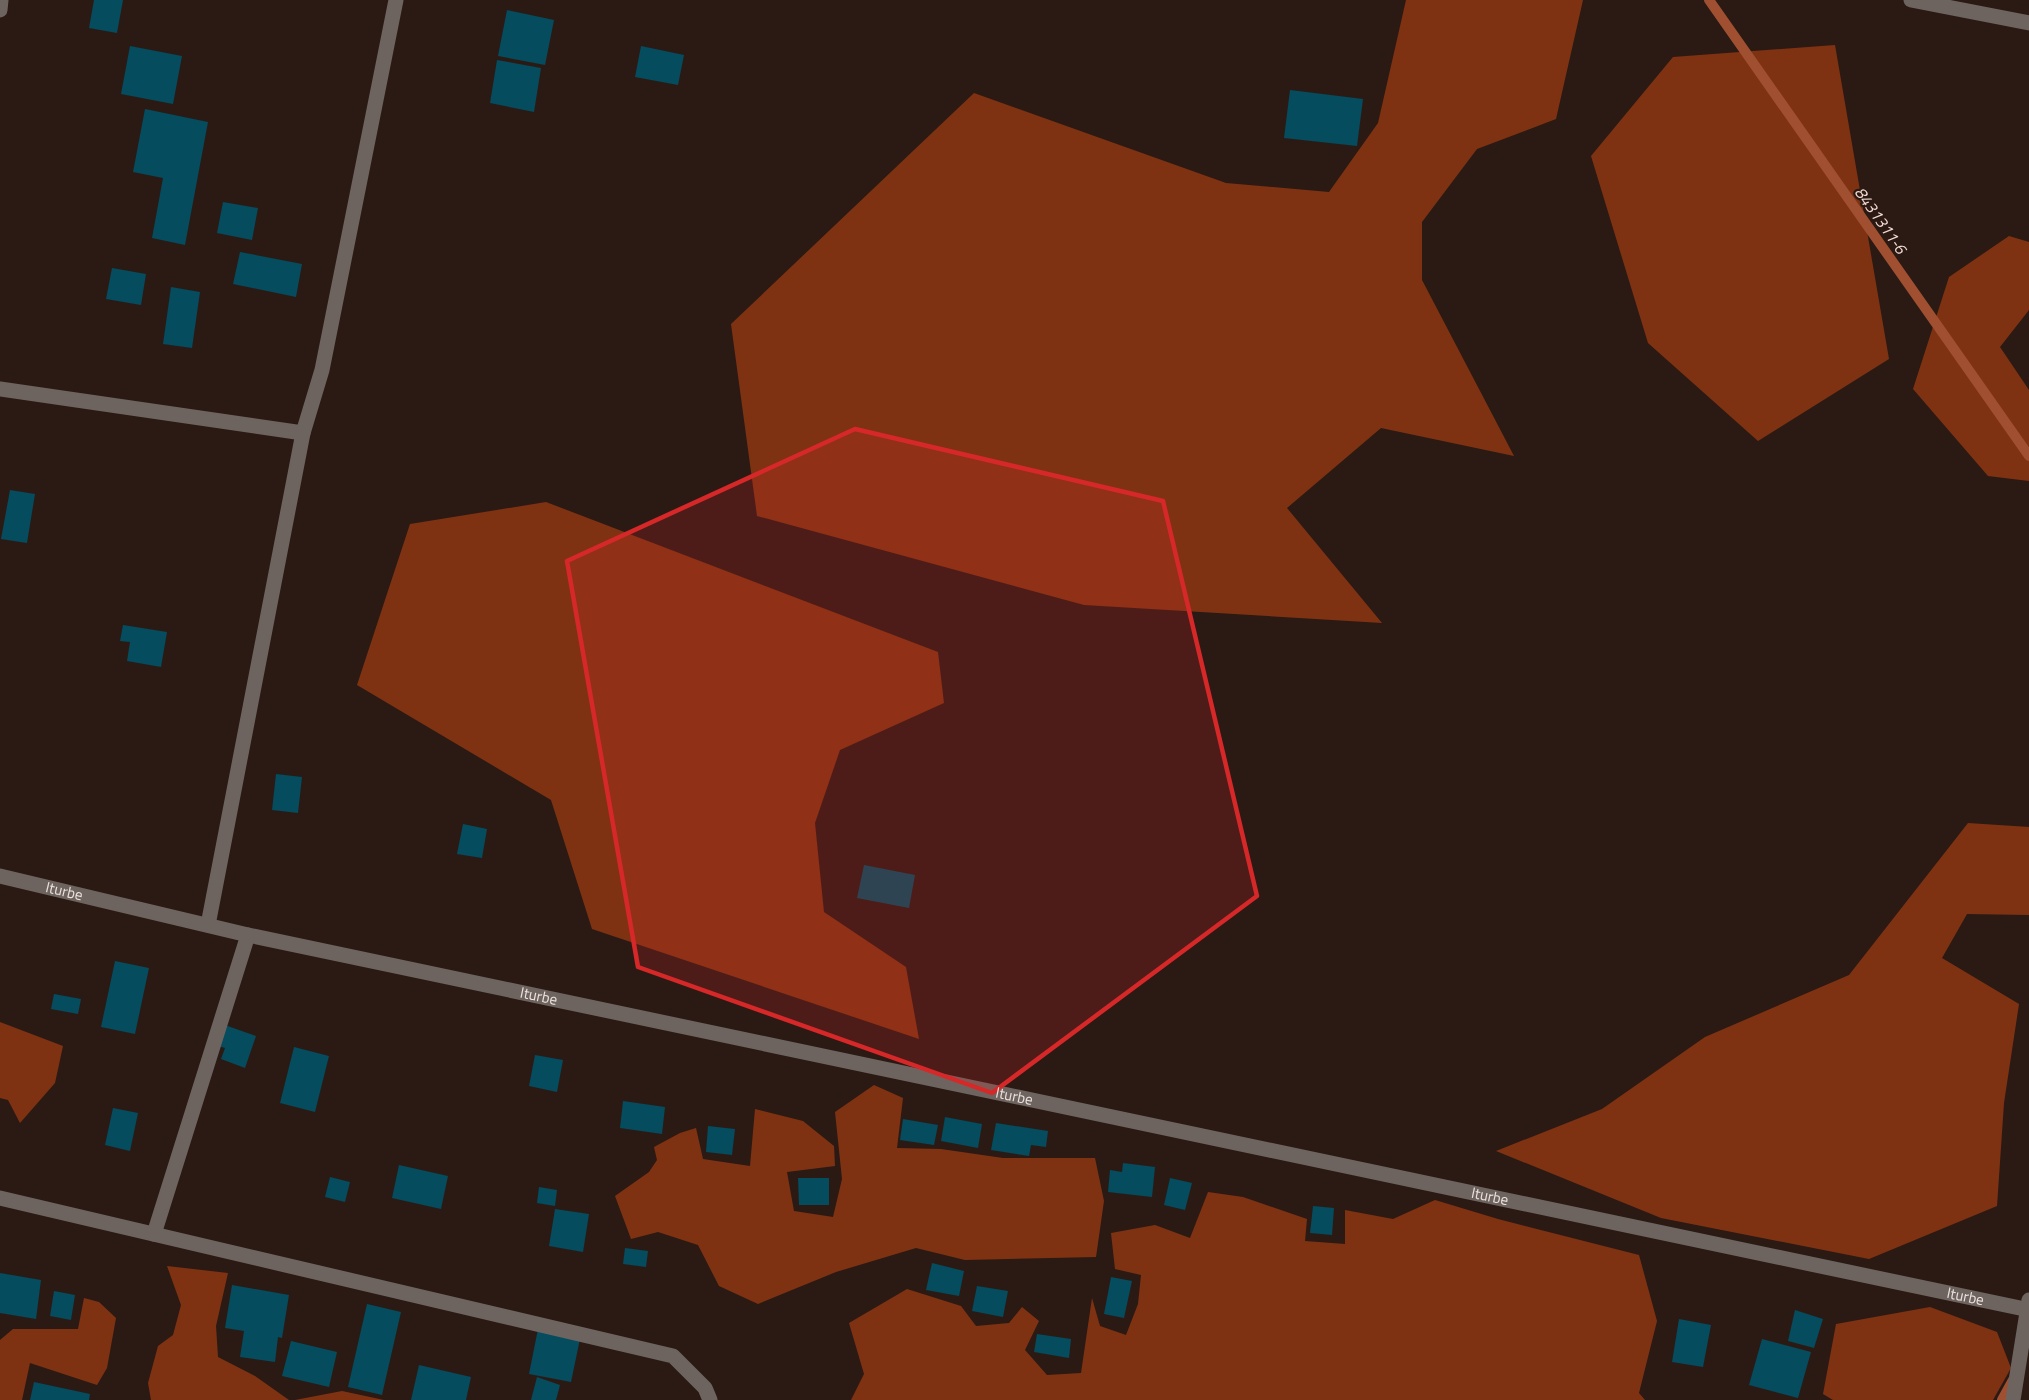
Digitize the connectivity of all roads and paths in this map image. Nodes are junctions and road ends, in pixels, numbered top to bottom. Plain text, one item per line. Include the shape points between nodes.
1 (1, 0) edge
2 (396, 0) edge
3 (1911, 0) edge
4 (0, 10) edge
5 (2029, 23) edge
6 (0, 388) edge
7 (303, 433) junction
8 (0, 876) edge
9 (208, 925) junction
10 (248, 935) junction
11 (0, 1198) edge
12 (154, 1234) junction
13 (2029, 1306) edge
14 (710, 1400) edge
15 (2013, 1400) edge

1 - 4 street
2 - 7 street via 322,370
3 - 5 street
6 - 7 street
7 - 9 street
8 - 9 street, Iturbe
9 - 10 street, Iturbe
10 - 12 street
10 - 13 street, Iturbe
11 - 12 street
12 - 14 street via 673,1356 705,1388
13 - 15 street

